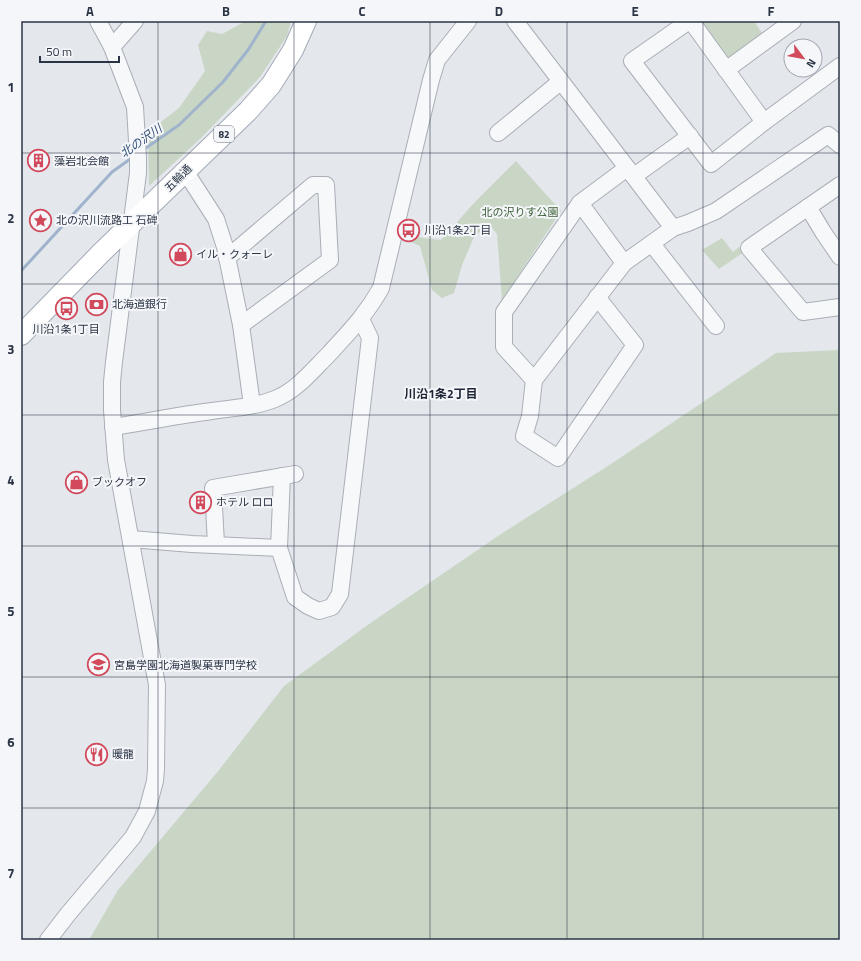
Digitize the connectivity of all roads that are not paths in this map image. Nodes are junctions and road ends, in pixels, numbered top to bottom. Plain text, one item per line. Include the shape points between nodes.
1 (98, 21) edge
2 (135, 21) edge
3 (468, 21) edge
4 (515, 21) edge
5 (690, 21) edge
6 (793, 21) edge
7 (304, 27) edge
8 (112, 47) junction
9 (840, 66) edge
10 (726, 70) junction
11 (560, 82) junction
12 (764, 122) junction
13 (498, 133) dead end
14 (690, 136) junction
15 (840, 145) edge
16 (185, 170) junction
17 (631, 172) junction
18 (840, 184) edge
19 (580, 203) junction
20 (808, 207) junction
21 (132, 223) junction
22 (673, 228) junction
23 (652, 244) junction
24 (840, 257) edge
25 (227, 258) junction
26 (624, 263) junction
27 (597, 297) junction
28 (840, 307) edge
29 (361, 319) junction
30 (241, 325) junction
31 (716, 326) dead end
32 (27, 329) edge
33 (534, 380) junction
34 (252, 405) junction
35 (113, 427) junction
36 (131, 539) junction
37 (216, 544) junction
38 (279, 548) junction
39 (48, 940) edge

1 - 8 street
2 - 8 street
3 - 29 street via 437,60 430,80 381,288
4 - 11 street
5 - 10 street
5 - 14 street via 632,61
6 - 10 street
7 - 16 main road, 五輪通 / 82 via 271,85 248,111
8 - 21 street via 135,107 138,158
9 - 12 street
10 - 12 street
11 - 13 street
11 - 17 street
12 - 14 street via 711,164
14 - 17 street
15 - 22 street via 828,135 716,211
16 - 21 main road, 五輪通 / 82
16 - 25 street via 216,219
17 - 19 street
17 - 22 street
18 - 20 street
19 - 26 street
19 - 33 street via 504,312 504,347
20 - 24 street
20 - 28 street via 749,248 803,312
21 - 32 main road, 五輪通 / 82
21 - 35 street via 112,382
22 - 23 street
23 - 26 street
23 - 31 street
25 - 30 street
25 - 30 street via 313,185 326,185 330,260
26 - 27 street
27 - 33 street
27 - 33 street via 636,345 558,458 524,436 530,416
29 - 34 street via 307,377 292,389 275,399
29 - 38 street via 370,338 340,594 332,607 319,611 295,597
30 - 34 street
34 - 35 street
35 - 36 street via 116,460
36 - 37 street
36 - 39 street via 157,685 155,781 147,811 134,837
37 - 38 street
37 - 38 street via 212,488 289,475

